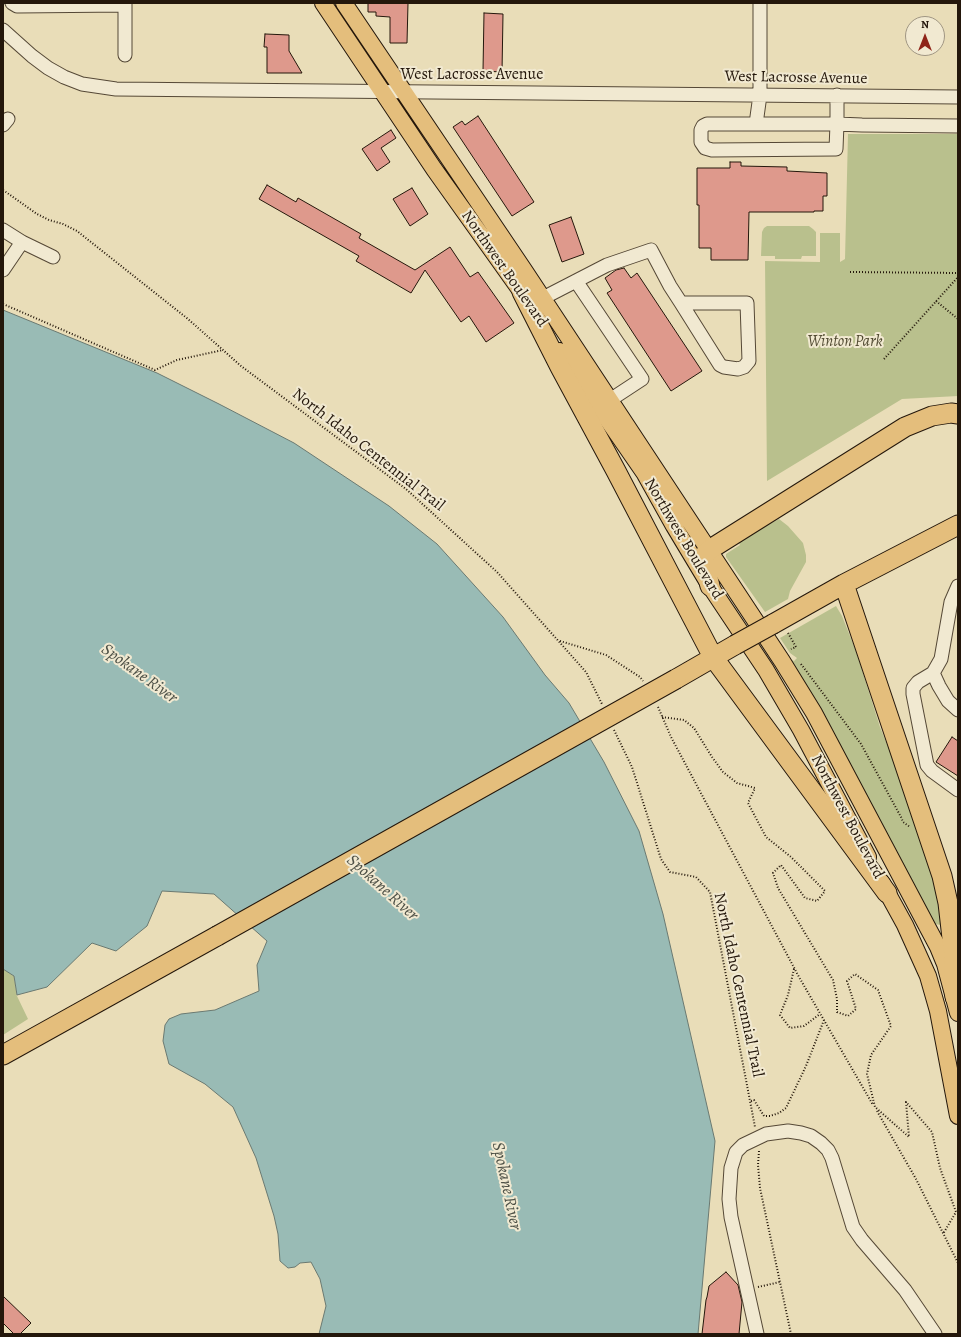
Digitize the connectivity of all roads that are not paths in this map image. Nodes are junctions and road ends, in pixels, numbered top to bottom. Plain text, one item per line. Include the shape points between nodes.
1 (12, 3) edge
2 (323, 3) edge
3 (344, 3) edge
4 (760, 3) edge
5 (125, 4) edge
6 (3, 30) edge
7 (125, 55) dead end
8 (382, 92) junction
9 (403, 92) junction
10 (760, 95) junction
11 (837, 96) junction
12 (958, 97) edge
13 (756, 124) junction
14 (837, 124) junction
15 (958, 126) edge
16 (3, 230) edge
17 (22, 242) junction
18 (52, 257) dead end
19 (3, 270) edge
20 (576, 281) junction
21 (522, 292) junction
22 (543, 298) junction
23 (681, 303) junction
24 (610, 400) junction
25 (958, 414) edge
26 (958, 525) edge
27 (709, 550) junction
28 (844, 584) junction
29 (710, 586) junction
30 (958, 586) edge
31 (713, 657) junction
32 (933, 672) junction
33 (958, 710) edge
34 (958, 790) edge
35 (887, 893) junction
36 (956, 1005) edge
37 (3, 1055) edge
38 (958, 1116) edge
39 (757, 1334) edge
40 (936, 1334) edge

1 - 5 street via 17,6
2 - 8 main road, Northwest Boulevard
3 - 9 main road, Northwest Boulevard
4 - 10 street
5 - 7 street
6 - 8 street, West Lacrosse Avenue via 48,68 82,84 99,87 135,90
8 - 9 street, West Lacrosse Avenue
8 - 21 main road, Northwest Boulevard via 434,170
9 - 10 street, West Lacrosse Avenue
9 - 22 main road, Northwest Boulevard
10 - 11 street, West Lacrosse Avenue
10 - 13 street
11 - 12 street, West Lacrosse Avenue
11 - 14 street
13 - 14 street
13 - 14 street via 707,124 701,130 701,142 705,148 712,150 836,149
14 - 15 street
16 - 17 street
17 - 18 street
17 - 19 street
20 - 22 street
20 - 23 street via 607,265 651,250
20 - 24 street via 642,379
21 - 29 main road, Northwest Boulevard via 645,474
21 - 31 highway
22 - 24 main road, Northwest Boulevard
23 - 23 street via 720,365 724,368 738,369 749,361 747,303
24 - 27 main road, Northwest Boulevard
25 - 27 highway via 932,416 905,427
26 - 28 highway
27 - 29 highway via 705,554 704,562
27 - 36 main road, Northwest Boulevard via 814,712 929,928 945,964
28 - 31 highway, bridge via 780,628 735,645
28 - 36 highway via 942,876 954,956
29 - 35 main road, Northwest Boulevard via 766,670 801,730
30 - 32 street via 951,602 941,659
31 - 35 highway
31 - 37 highway, bridge
32 - 33 street via 948,701
32 - 34 street via 913,688 927,765
35 - 38 main road, Northwest Boulevard via 917,951 934,993
39 - 40 street via 731,1216 731,1168 736,1152 743,1145 776,1132 788,1131 811,1136 828,1150 853,1226 905,1290

